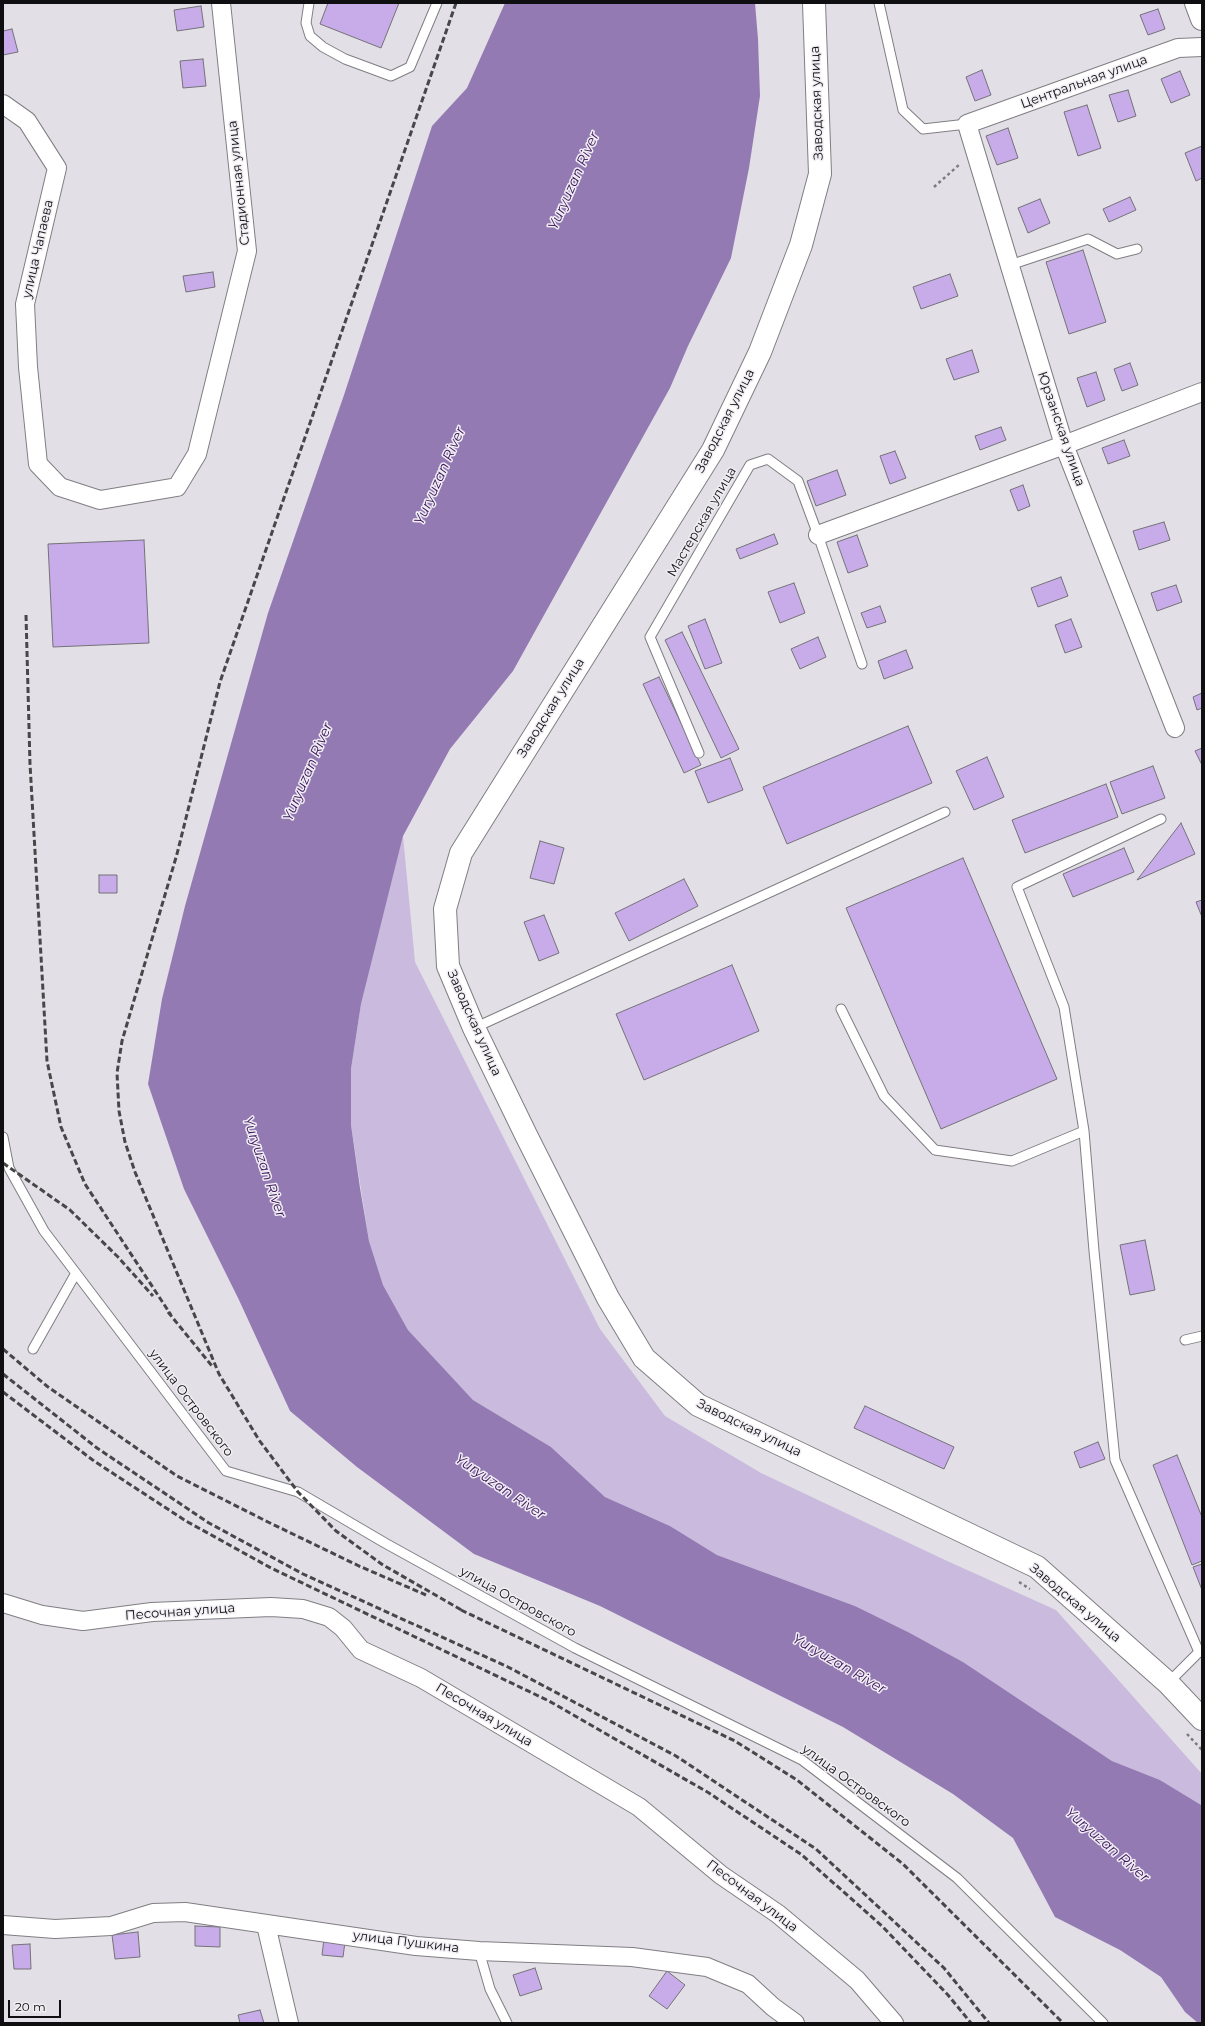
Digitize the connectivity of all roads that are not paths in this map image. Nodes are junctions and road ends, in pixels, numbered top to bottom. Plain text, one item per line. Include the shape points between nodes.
1 (221, 3) edge
2 (309, 3) edge
3 (437, 3) edge
4 (814, 3) edge
5 (879, 3) edge
6 (1196, 3) edge
7 (1202, 19) edge
8 (1202, 47) edge
9 (3, 104) edge
10 (967, 124) junction
11 (1137, 249) dead end
12 (1010, 265) junction
13 (1202, 392) edge
14 (1064, 445) junction
15 (38, 464) joint
16 (818, 534) junction
17 (862, 664) dead end
18 (1175, 728) dead end
19 (699, 753) dead end
20 (945, 812) dead end
21 (1161, 819) dead end
22 (841, 1009) dead end
23 (474, 1028) junction
24 (1084, 1131) junction
25 (3, 1137) edge
26 (76, 1273) junction
27 (1202, 1336) edge
28 (1185, 1340) dead end
29 (33, 1349) dead end
30 (3, 1603) edge
31 (1168, 1682) junction
32 (1194, 1726) edge
33 (3, 1925) edge
34 (266, 1925) junction
35 (479, 1951) junction
36 (289, 2023) edge
37 (507, 2023) edge
38 (795, 2023) edge
39 (894, 2023) edge
40 (1103, 2023) edge

1 - 15 street, Стадионная улица via 246,252 197,454 177,487 100,500 60,488
2 - 3 lane via 306,23 310,36 322,47 391,76 410,67
4 - 23 street, Заводская улица via 820,174 801,245 760,352 713,450 461,853 445,910 448,966
5 - 10 lane via 903,110 923,129
6 - 7 street
8 - 10 street, Центральная улица via 1178,48
9 - 15 street, улица Чапаева via 27,121 57,168 25,304 28,368
10 - 12 street, Юрзанская улица
11 - 12 lane via 1117,254 1088,239
12 - 14 street, Юрзанская улица
13 - 14 street
14 - 16 street
14 - 18 street, Юрзанская улица
16 - 17 lane, Мастерская улица
16 - 19 lane, Мастерская улица via 798,481 768,459 750,465 650,637
20 - 23 lane
21 - 24 lane via 1016,887 1064,1007
22 - 24 lane via 884,1096 935,1150 1012,1161
23 - 31 street, Заводская улица via 608,1298 644,1358 698,1405 1037,1567
24 - 31 lane via 1115,1460 1200,1652
25 - 26 lane, улица Островского via 9,1168 44,1231
26 - 29 lane
26 - 40 lane, улица Островского via 226,1470 298,1492 385,1544 575,1648 802,1760 957,1878
27 - 28 lane
30 - 39 street, Песочная улица via 42,1614 83,1621 152,1612 271,1607 303,1608 329,1617 343,1628 361,1650 421,1678 639,1807 721,1875 778,1914 857,1980
31 - 32 street, Заводская улица
33 - 34 street, улица Пушкина via 55,1929 111,1926 153,1913 185,1912
34 - 35 street, улица Пушкина via 416,1946
34 - 36 street
35 - 37 lane via 490,1989
35 - 38 street, улица Пушкина via 632,1958 707,1967 748,1984

